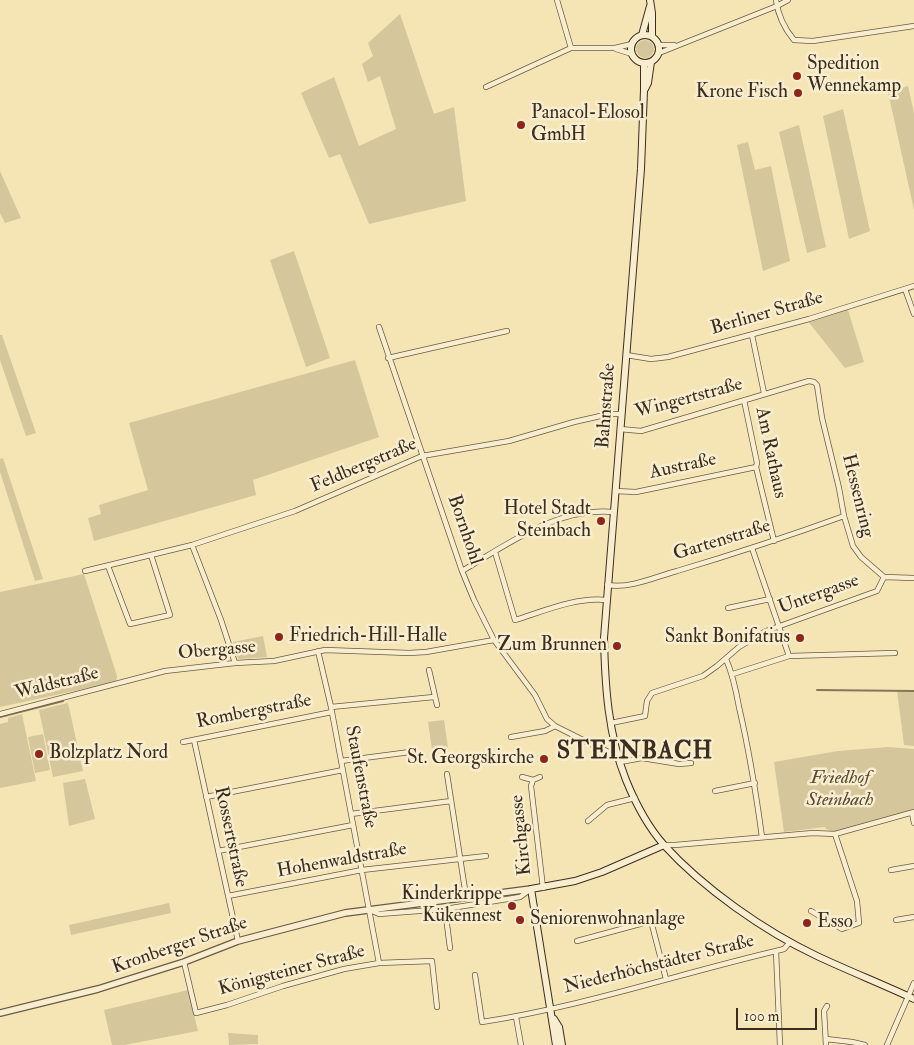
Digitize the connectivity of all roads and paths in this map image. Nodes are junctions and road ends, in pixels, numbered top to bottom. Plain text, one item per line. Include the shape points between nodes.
1 (557, 0) edge
2 (788, 0) edge
3 (650, 2) edge
4 (777, 3) edge
5 (914, 26) edge
6 (642, 35) junction
7 (652, 36) junction
8 (632, 44) junction
9 (659, 45) junction
10 (674, 46) junction
11 (571, 48) junction
12 (615, 48) junction
13 (659, 53) junction
14 (632, 54) junction
15 (647, 63) junction
16 (486, 87) dead end
17 (914, 286) edge
18 (905, 289) junction
19 (914, 314) edge
20 (379, 327) dead end
21 (508, 331) dead end
22 (752, 335) junction
23 (626, 355) junction
24 (388, 358) junction
25 (814, 382) joint
26 (764, 393) junction
27 (744, 400) junction
28 (621, 414) junction
29 (620, 429) junction
30 (422, 456) junction
31 (756, 466) junction
32 (615, 491) junction
33 (613, 512) junction
34 (844, 516) junction
35 (774, 541) junction
36 (192, 545) junction
37 (752, 548) junction
38 (495, 552) junction
39 (151, 555) junction
40 (108, 566) junction
41 (462, 570) junction
42 (85, 571) dead end
43 (884, 577) junction
44 (914, 578) edge
45 (607, 585) junction
46 (770, 599) junction
47 (606, 600) junction
48 (728, 608) dead end
49 (780, 625) junction
50 (494, 640) junction
51 (318, 651) junction
52 (895, 653) dead end
53 (789, 656) junction
54 (726, 659) junction
55 (235, 663) junction
56 (429, 670) dead end
57 (733, 674) junction
58 (122, 683) joint
59 (434, 698) junction
60 (437, 705) dead end
61 (331, 709) junction
62 (0, 714) edge
63 (611, 724) junction
64 (555, 726) junction
65 (511, 737) dead end
66 (194, 740) junction
67 (183, 742) dead end
68 (410, 752) dead end
69 (619, 759) junction
70 (341, 761) junction
71 (691, 763) dead end
72 (343, 770) junction
73 (447, 774) dead end
74 (522, 777) dead end
75 (540, 777) dead end
76 (533, 780) junction
77 (755, 784) junction
78 (715, 791) dead end
79 (206, 797) junction
80 (635, 798) junction
81 (451, 801) junction
82 (913, 812) edge
83 (351, 814) junction
84 (588, 821) dead end
85 (914, 823) edge
86 (354, 825) junction
87 (835, 834) junction
88 (762, 837) junction
89 (664, 844) junction
90 (218, 851) junction
91 (486, 856) dead end
92 (460, 858) junction
93 (914, 866) edge
94 (362, 870) junction
95 (891, 870) dead end
96 (543, 888) junction
97 (531, 889) junction
98 (228, 896) junction
99 (466, 896) junction
100 (445, 909) junction
101 (369, 910) junction
102 (811, 911) dead end
103 (914, 917) edge
104 (896, 920) dead end
105 (859, 923) junction
106 (866, 925) dead end
107 (238, 941) junction
108 (577, 941) dead end
109 (790, 942) junction
110 (450, 948) dead end
111 (776, 951) junction
112 (184, 962) junction
113 (379, 963) junction
114 (475, 975) dead end
115 (666, 979) junction
116 (914, 984) edge
117 (911, 998) edge
118 (828, 1006) dead end
119 (437, 1007) dead end
120 (551, 1012) junction
121 (0, 1013) edge
122 (516, 1017) junction
123 (826, 1039) junction
124 (521, 1045) edge
125 (556, 1045) edge
126 (562, 1045) edge
127 (780, 1045) edge
128 (826, 1045) edge
129 (865, 1045) edge
130 (887, 1045) edge

1 - 11 street
2 - 4 street
3 - 6 main road
3 - 7 main road
4 - 5 street via 778,14 794,40
4 - 10 street
6 - 7 main road
6 - 8 main road
7 - 9 main road
8 - 12 street
8 - 14 main road
9 - 10 street
9 - 13 main road
10 - 13 street
11 - 12 street
11 - 16 street
12 - 14 street
13 - 15 main road
14 - 15 main road via 638,61
15 - 23 main road, Bahnstraße
17 - 18 street, Berliner Straße
18 - 19 street
18 - 22 street, Berliner Straße
20 - 24 street, Bornhohl
21 - 24 street
22 - 23 street, Berliner Straße via 668,357 651,359
22 - 26 street, Wingertstraße
23 - 28 main road, Bahnstraße
24 - 30 street, Bornhohl
25 - 26 street, Wingertstraße
25 - 34 street, Hessenring
26 - 27 street, Wingertstraße
27 - 29 street, Wingertstraße via 641,431
27 - 31 street, Am Rathaus
28 - 29 main road, Bahnstraße
28 - 30 street, Feldbergstraße via 583,420 509,441
29 - 32 main road, Bahnstraße
30 - 36 street, Feldbergstraße via 295,511
30 - 41 street, Bornhohl
31 - 32 street, Austraße via 636,492
31 - 35 street, Am Rathaus
32 - 33 main road, Bahnstraße
33 - 38 street via 597,510 543,524
33 - 45 main road, Bahnstraße
34 - 35 street, Gartenstraße
34 - 43 street, Hessenring via 857,552
35 - 37 street, Gartenstraße
36 - 39 street, Feldbergstraße
36 - 55 street
37 - 45 street, Gartenstraße via 623,586
37 - 46 street
38 - 41 street
38 - 47 street via 515,620 579,600
39 - 40 street, Feldbergstraße
39 - 40 street via 170,615 130,624
40 - 42 street, Feldbergstraße
41 - 50 street, Bornhohl
43 - 44 street
43 - 49 street, Untergasse via 877,591
45 - 47 main road, Bahnstraße
46 - 48 street
46 - 49 street
47 - 63 main road, Bahnstraße via 604,653
49 - 53 street
49 - 54 street, Untergasse via 739,646
50 - 51 street, Obergasse via 426,652
50 - 64 street, Bornhohl
51 - 55 street, Obergasse via 274,661
51 - 61 street, Staufenstraße
52 - 53 street
53 - 57 street
54 - 57 street
54 - 63 street, Untergasse via 702,676 652,693 645,716
55 - 58 street, Obergasse via 165,671
56 - 59 street
57 - 77 street
58 - 62 street, Waldstraße
59 - 60 street
59 - 61 street, Rombergstraße
61 - 66 street, Rombergstraße
61 - 70 street, Staufenstraße
63 - 69 main road, Bahnstraße
64 - 65 street
64 - 69 street, Bornhohl
66 - 67 street, Rombergstraße
66 - 79 street, Rossertstraße
68 - 70 street
69 - 71 street
69 - 80 main road, Bahnstraße
70 - 72 street, Staufenstraße
72 - 79 street
72 - 83 street, Staufenstraße
73 - 81 street
74 - 76 street, Kirchgasse
75 - 76 street, Kirchgasse
76 - 96 street, Kirchgasse via 531,786
77 - 78 street
77 - 88 street
79 - 90 street, Rossertstraße
80 - 84 street via 607,805
80 - 89 main road, Bahnstraße
81 - 83 street
81 - 92 street
82 - 85 street
82 - 87 street
83 - 86 street, Staufenstraße
86 - 90 street
86 - 94 street, Staufenstraße
87 - 88 street
87 - 105 street via 856,901
88 - 89 street
89 - 96 main road via 602,872
89 - 109 main road, Bahnstraße via 714,891
90 - 98 street, Rossertstraße
91 - 92 street, Hohenwaldstraße
92 - 94 street, Hohenwaldstraße
92 - 99 street
93 - 95 street
94 - 98 street, Hohenwaldstraße
94 - 101 street, Staufenstraße
96 - 97 main road
97 - 99 street, Kronberger Straße
97 - 100 street, Kronberger Straße via 520,897
97 - 120 main road
98 - 107 street, Rossertstraße
99 - 101 street, Kronberger Straße
100 - 101 street, Kronberger Straße via 379,914
100 - 110 street
101 - 107 street, Kronberger Straße via 345,913
101 - 113 street
102 - 105 street via 842,930
103 - 104 street
105 - 106 street
107 - 112 street, Kronberger Straße
108 - 115 street via 651,921
109 - 111 street, Niederhöchstädter Straße
109 - 117 main road, Bahnstraße
111 - 115 street, Niederhöchstädter Straße
111 - 127 street, Niederhöchstädter Straße
112 - 113 street, Königsteiner Straße via 196,1013 344,968
112 - 121 street, Kronberger Straße via 98,989
113 - 119 street, Königsteiner Straße via 432,960
114 - 122 street, Niederhöchstädter Straße via 482,1022
115 - 120 street, Niederhöchstädter Straße
116 - 117 street
117 - 130 street
118 - 123 street via 824,1011
120 - 122 street, Niederhöchstädter Straße
120 - 125 main road
120 - 126 main road via 559,1027
122 - 124 street
123 - 128 street
123 - 129 street

